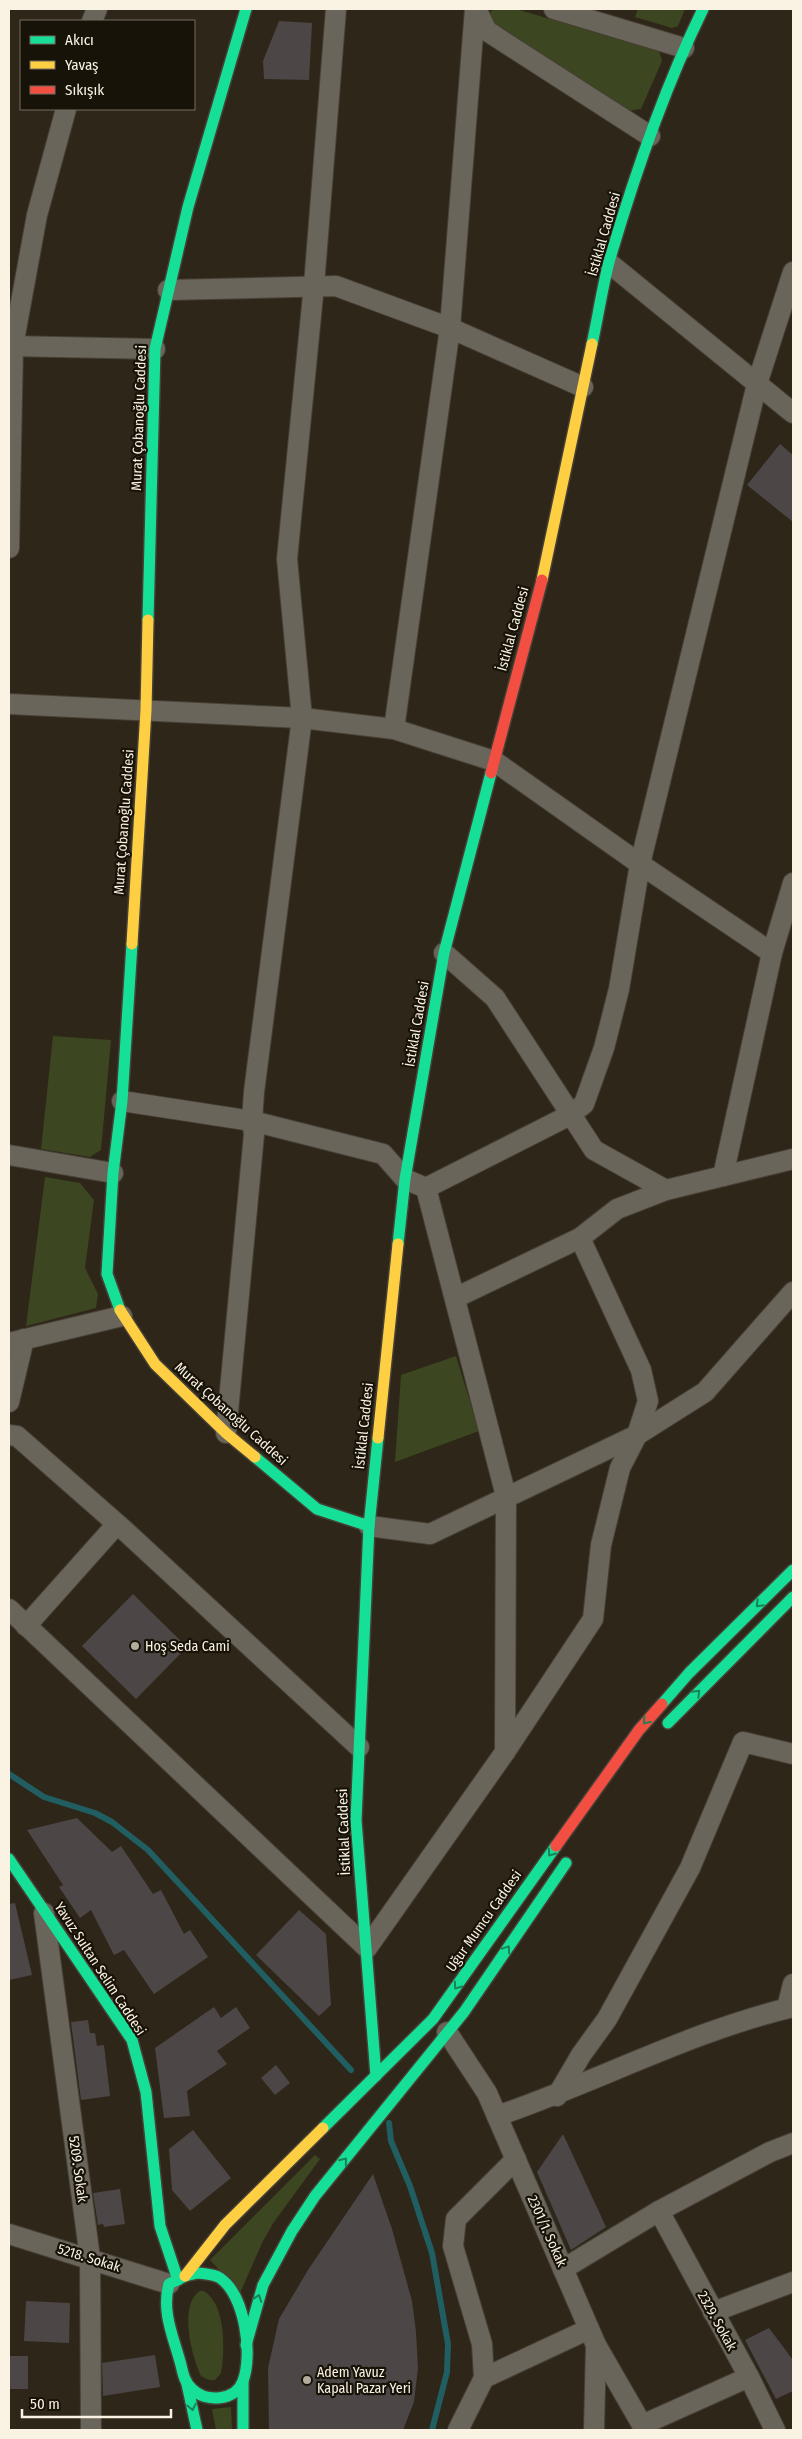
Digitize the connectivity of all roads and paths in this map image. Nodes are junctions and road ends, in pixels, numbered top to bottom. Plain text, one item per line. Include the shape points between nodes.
1 (246, 9) edge
2 (336, 9) edge
3 (475, 9) edge
4 (554, 9) edge
5 (703, 9) edge
6 (684, 48) junction
7 (66, 110) edge
8 (650, 136) junction
9 (609, 263) junction
10 (793, 272) edge
11 (314, 285) junction
12 (168, 290) junction
13 (450, 328) junction
14 (11, 346) edge
15 (154, 349) junction
16 (757, 384) junction
17 (583, 387) junction
18 (793, 413) edge
19 (9, 548) edge
20 (9, 704) edge
21 (146, 710) junction
22 (302, 718) junction
23 (394, 729) junction
24 (494, 761) junction
25 (640, 864) junction
26 (793, 883) edge
27 (444, 953) junction
28 (772, 954) junction
29 (122, 1101) junction
30 (570, 1115) junction
31 (252, 1121) junction
32 (9, 1155) edge
33 (793, 1159) edge
34 (113, 1174) junction
35 (723, 1176) junction
36 (405, 1179) junction
37 (426, 1188) junction
38 (666, 1190) junction
39 (580, 1238) junction
40 (793, 1292) edge
41 (455, 1298) junction
42 (122, 1316) junction
43 (16, 1341) edge
44 (9, 1402) edge
45 (226, 1433) junction
46 (9, 1435) edge
47 (637, 1436) junction
48 (506, 1496) junction
49 (117, 1524) junction
50 (369, 1526) junction
51 (793, 1570) edge
52 (793, 1597) edge
53 (9, 1609) edge
54 (26, 1626) junction
55 (662, 1730) dead end
56 (359, 1747) junction
57 (505, 1752) junction
58 (793, 1754) edge
59 (572, 1854) dead end
60 (9, 1859) edge
61 (44, 1909) junction
62 (366, 1948) junction
63 (793, 1984) edge
64 (790, 2007) edge
65 (447, 2032) junction
66 (376, 2076) junction
67 (557, 2096) junction
68 (497, 2116) junction
69 (793, 2143) edge
70 (516, 2160) junction
71 (659, 2212) junction
72 (9, 2234) edge
73 (90, 2258) junction
74 (563, 2269) junction
75 (177, 2280) junction
76 (793, 2282) edge
77 (713, 2312) junction
78 (593, 2337) junction
79 (246, 2346) junction
80 (749, 2377) junction
81 (484, 2378) junction
82 (243, 2382) junction
83 (187, 2384) junction
84 (644, 2427) edge
85 (90, 2430) edge
86 (197, 2430) edge
87 (243, 2430) edge
88 (458, 2430) edge
89 (594, 2430) edge
90 (775, 2430) edge

1 - 12 street, Murat Çobanoğlu Caddesi via 188,207
2 - 11 street
3 - 8 street via 487,31
3 - 13 street
4 - 6 street
5 - 6 street, İstiklal Caddesi
6 - 8 street, İstiklal Caddesi
7 - 14 street via 37,215
8 - 9 street, İstiklal Caddesi
9 - 16 street
9 - 17 street, İstiklal Caddesi
10 - 16 street
11 - 12 street
11 - 13 street via 336,286
11 - 22 street via 287,559
12 - 15 street, Murat Çobanoğlu Caddesi
13 - 17 street
13 - 23 street
14 - 15 street
14 - 19 street
15 - 21 street, Murat Çobanoğlu Caddesi
16 - 18 street
16 - 25 street
17 - 24 street, İstiklal Caddesi via 544,572
20 - 21 street
21 - 22 street
21 - 29 street, Murat Çobanoğlu Caddesi
22 - 23 street
22 - 31 street
23 - 24 street
24 - 25 street
24 - 27 street, İstiklal Caddesi
25 - 28 street
25 - 30 street via 619,989 604,1048 584,1104
26 - 28 street
27 - 30 street via 495,998
27 - 36 street, İstiklal Caddesi
28 - 35 street
29 - 31 street
29 - 34 street, Murat Çobanoğlu Caddesi
30 - 37 street
30 - 38 street via 594,1150
31 - 36 street via 383,1154
31 - 45 street via 254,1134
32 - 34 street
33 - 35 street
34 - 42 street, Murat Çobanoğlu Caddesi via 107,1274
35 - 38 street
36 - 37 street
36 - 50 street, İstiklal Caddesi
37 - 41 street
38 - 39 street via 617,1208
39 - 41 street
39 - 47 street via 640,1370 648,1401
40 - 47 street via 705,1392
41 - 48 street
42 - 43 street
42 - 45 street, Murat Çobanoğlu Caddesi via 155,1364
43 - 44 street
45 - 50 street, Murat Çobanoğlu Caddesi via 317,1509
46 - 49 street via 16,1436
47 - 48 street
47 - 57 street via 620,1468 601,1545 593,1619
48 - 50 street via 430,1534
48 - 57 street
49 - 54 street
49 - 56 street
50 - 56 street, İstiklal Caddesi
51 -> 66 street, Uğur Mumcu Caddesi via 689,1673 639,1730 433,2019
55 -> 52 street
53 - 54 street
54 - 62 street
56 - 62 street, İstiklal Caddesi via 356,1820
57 - 62 street
58 - 67 street via 742,1742 685,1877 607,2019
65 -> 59 street
60 - 61 street, Yavuz Sultan Selim Caddesi
61 - 73 street, 5209. Sokak
61 - 75 street, Yavuz Sultan Selim Caddesi via 132,2040 146,2092 160,2226
62 - 66 street, İstiklal Caddesi
63 - 64 street
64 - 67 street via 726,2025
65 - 68 street, 2301/1. Sokak via 487,2093
79 -> 65 street via 263,2285 292,2231 316,2196
66 - 75 street, Uğur Mumcu Caddesi via 225,2225
67 - 68 street
68 - 70 street, 2301/1. Sokak
69 - 71 street via 770,2152
70 - 74 street, 2301/1. Sokak
70 - 81 street via 456,2219 453,2246 482,2344
71 - 74 street
71 - 77 street, 2329. Sokak
72 - 73 street, 5218. Sokak
73 - 75 street, 5218. Sokak
73 - 85 street, 5209. Sokak
74 - 78 street, 2301/1. Sokak
75 - 79 street via 198,2273 210,2274 227,2285 237,2300
75 - 83 street, Yavuz Sultan Selim Caddesi via 166,2292 168,2317
76 - 77 street
77 - 80 street, 2329. Sokak
78 - 81 street
78 - 84 street, 2301/1. Sokak
78 - 89 street
79 - 82 street
80 - 84 street
80 - 90 street, 2329. Sokak
81 - 88 street
82 - 83 street via 238,2390 221,2399 200,2394
82 - 87 street
83 -> 86 street, Yavuz Sultan Selim Caddesi

